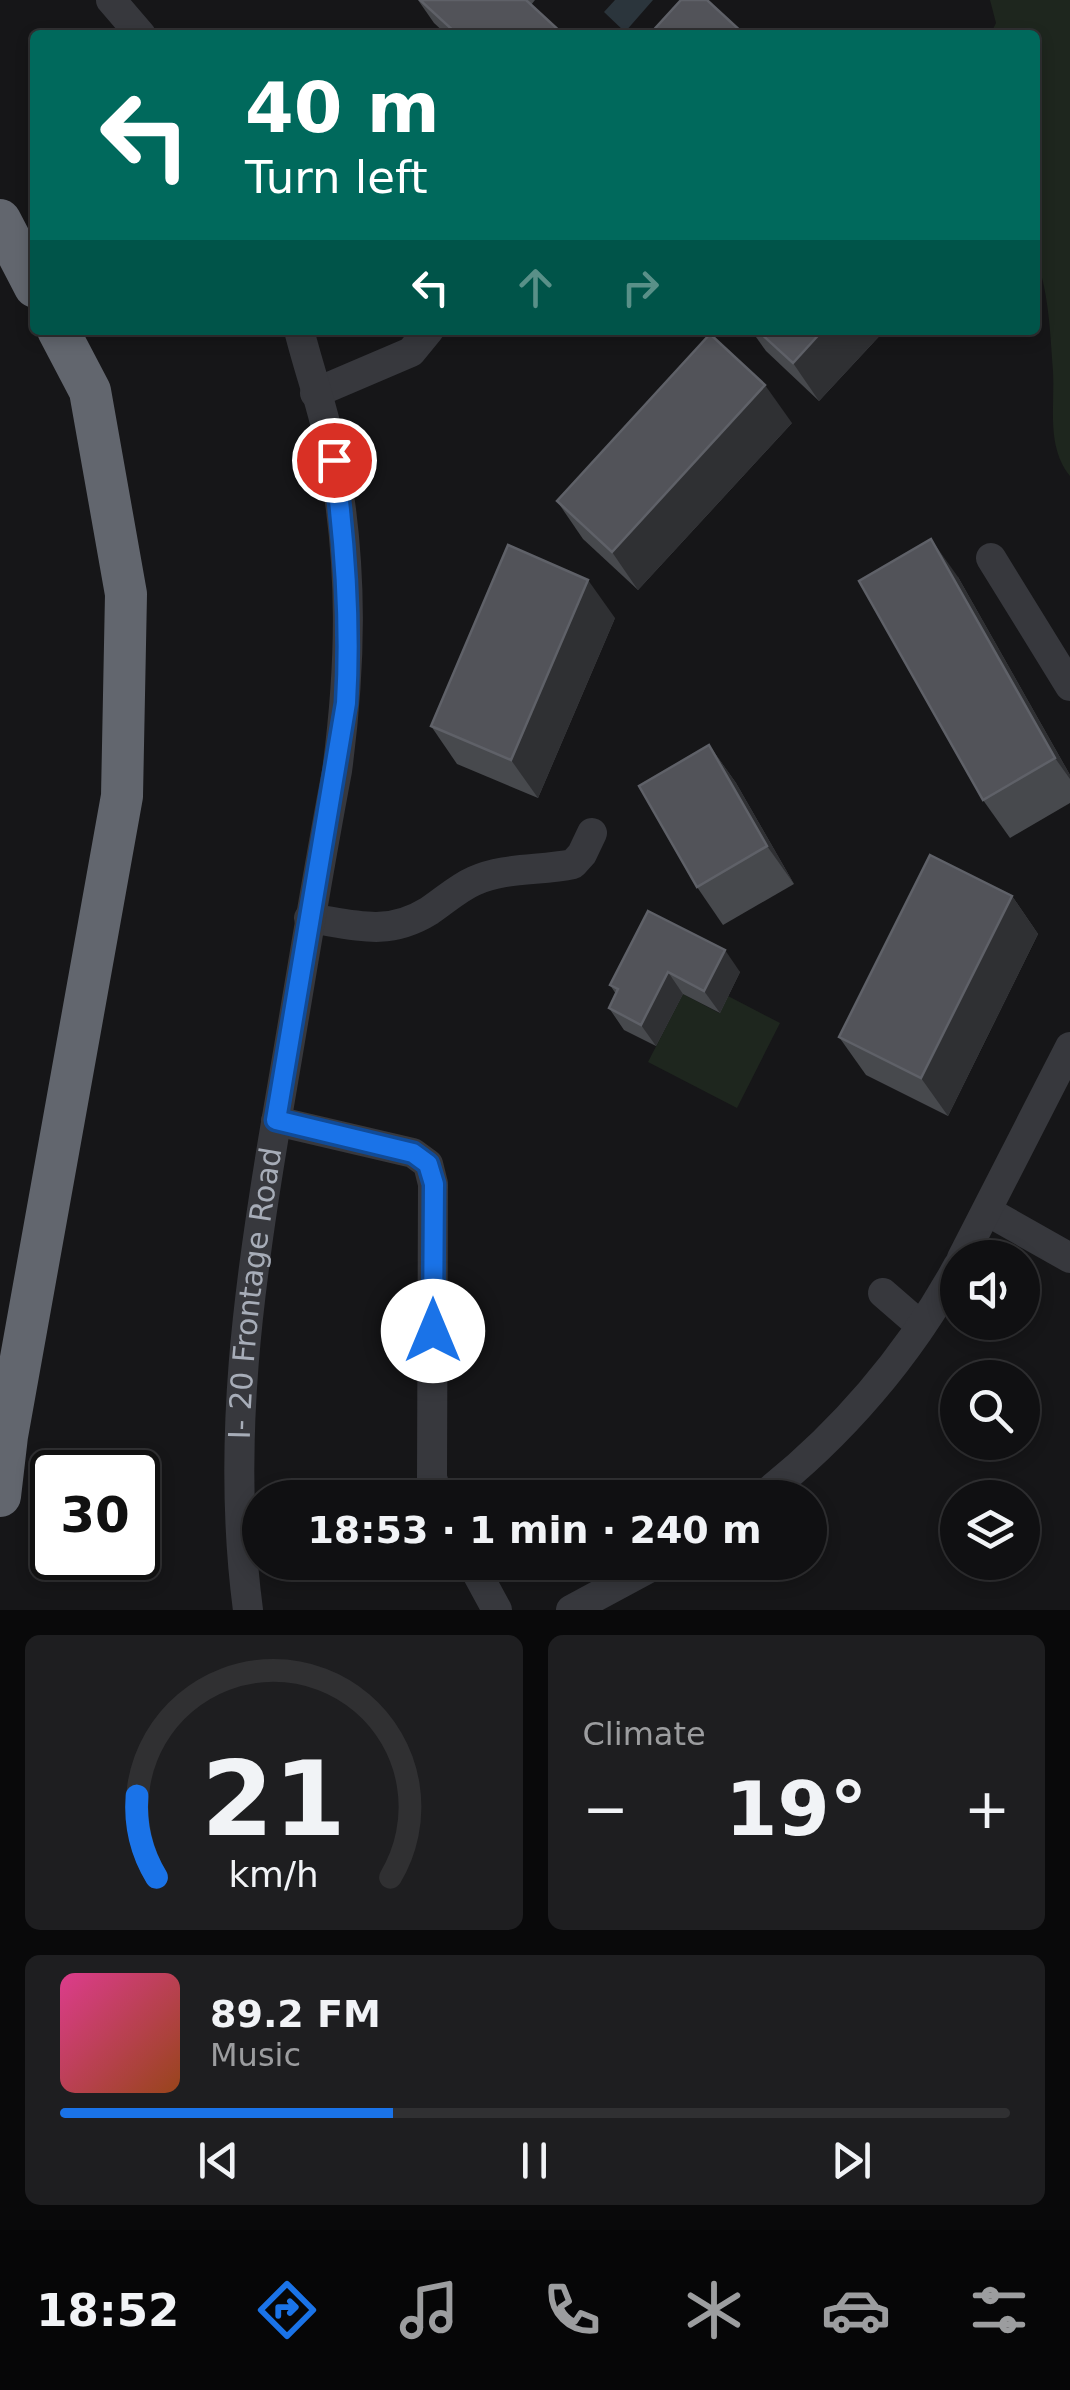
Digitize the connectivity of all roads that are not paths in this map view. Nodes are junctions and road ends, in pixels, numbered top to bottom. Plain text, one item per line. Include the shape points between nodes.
1 (112, 0) edge
2 (137, 30) edge
3 (0, 220) edge
4 (30, 277) edge
5 (61, 335) edge
6 (300, 335) edge
7 (425, 335) edge
8 (315, 392) junction
9 (991, 558) dead end
10 (1070, 686) edge
11 (592, 833) dead end
12 (310, 918) junction
13 (1070, 1048) edge
14 (276, 1120) junction
15 (987, 1210) junction
16 (971, 1240) edge
17 (1070, 1258) edge
18 (883, 1294) dead end
19 (940, 1296) edge
20 (922, 1326) junction
21 (433, 1480) edge
22 (782, 1480) edge
23 (0, 1496) edge
24 (480, 1580) edge
25 (627, 1580) edge
26 (248, 1610) edge
27 (496, 1610) edge
28 (571, 1610) edge

1 - 2 street
3 - 4 highway
5 - 23 highway via 90,392 126,594 122,796
6 - 8 street, I- 20 Frontage Road
7 - 8 street via 411,352
8 - 12 street, I- 20 Frontage Road via 334,460 350,634 337,772
9 - 10 street
11 - 12 street via 573,864 471,882 396,926
12 - 14 street, I- 20 Frontage Road
13 - 15 street
14 - 21 street via 413,1153 428,1164 434,1184
14 - 26 street, I- 20 Frontage Road via 260,1206 239,1414
15 - 16 street
15 - 17 street
18 - 20 street
19 - 20 street
20 - 22 street via 842,1425
24 - 27 street
25 - 28 street

